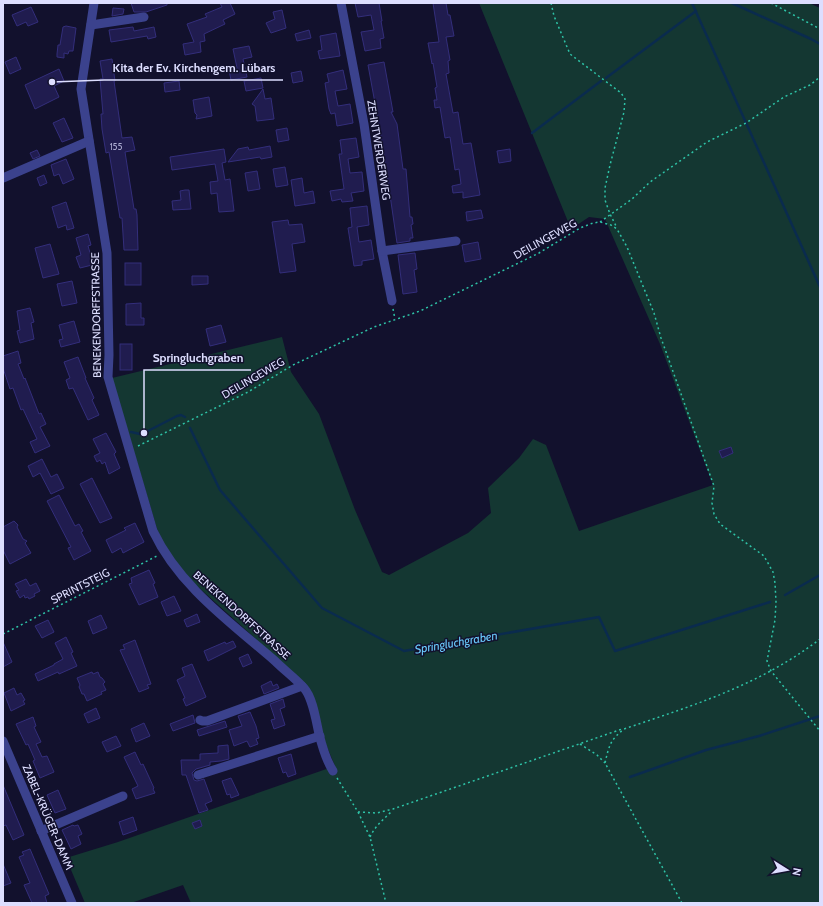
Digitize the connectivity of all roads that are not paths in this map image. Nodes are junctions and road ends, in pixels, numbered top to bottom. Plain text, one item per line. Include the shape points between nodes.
1 (94, 3) edge
2 (341, 3) edge
3 (144, 17) dead end
4 (91, 25) junction
5 (89, 141) junction
6 (3, 178) edge
7 (456, 241) dead end
8 (382, 251) junction
9 (392, 301) dead end
10 (302, 686) junction
11 (200, 720) dead end
12 (320, 736) junction
13 (3, 741) edge
14 (333, 771) road end
15 (198, 775) dead end
16 (123, 796) dead end
17 (41, 831) junction
18 (72, 903) edge

1 - 4 street, BENEKENDORFFSTRASSE
2 - 8 street, ZEHNTWERDERWEG via 364,124
3 - 4 street
4 - 5 street, BENEKENDORFFSTRASSE via 81,89
5 - 6 street
5 - 10 street, BENEKENDORFFSTRASSE via 107,253 108,377 153,531 164,552 185,579
7 - 8 street
8 - 9 street, ZEHNTWERDERWEG
10 - 11 street via 207,721
10 - 12 street, BENEKENDORFFSTRASSE via 306,689 312,704
12 - 14 street, BENEKENDORFFSTRASSE
12 - 15 street
13 - 17 street, ZABEL-KRÜGER-DAMM
16 - 17 street
17 - 18 street, ZABEL-KRÜGER-DAMM

